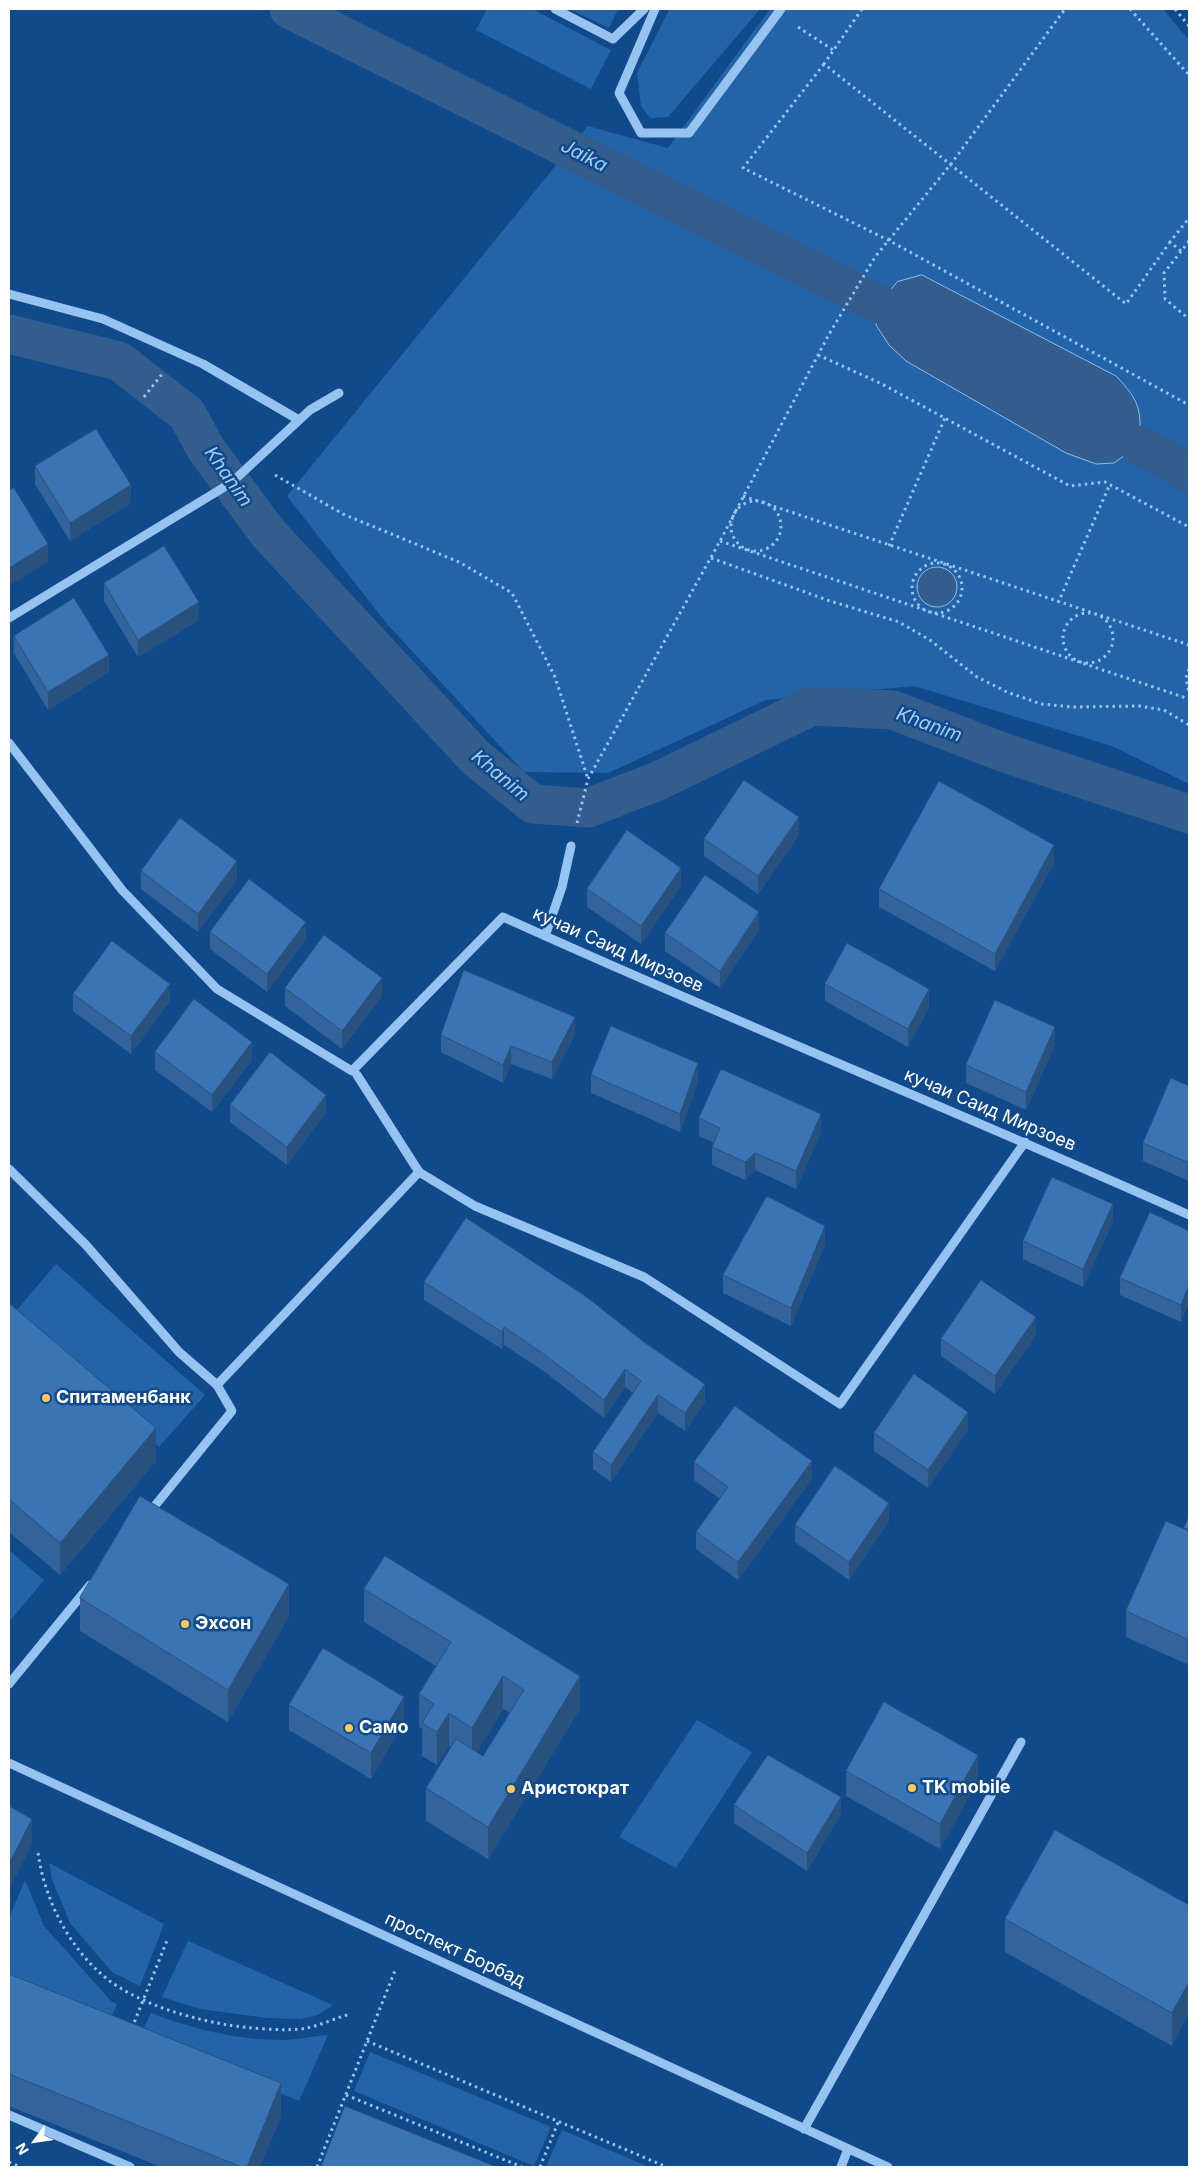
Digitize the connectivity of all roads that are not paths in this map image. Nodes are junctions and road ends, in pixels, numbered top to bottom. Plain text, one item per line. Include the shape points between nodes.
1 (555, 9) edge
2 (644, 9) edge
3 (655, 9) edge
4 (780, 11) edge
5 (9, 294) edge
6 (339, 393) dead end
7 (299, 420) junction
8 (9, 618) edge
9 (9, 742) edge
10 (571, 846) road end
11 (545, 936) junction
12 (357, 1075) dead end
13 (1025, 1142) junction
14 (9, 1169) edge
15 (419, 1172) junction
16 (1189, 1215) edge
17 (217, 1385) junction
18 (140, 1524) edge
19 (97, 1577) edge
20 (9, 1684) edge
21 (1021, 1742) dead end
22 (9, 1763) edge
23 (9, 2115) edge
24 (804, 2129) junction
25 (848, 2149) junction
26 (130, 2167) edge
27 (840, 2167) edge
28 (888, 2167) edge

1 - 2 street via 613,39
3 - 4 street via 619,93 641,133 689,133
5 - 7 street via 103,319 203,364
6 - 7 street
7 - 8 street via 231,483
9 - 11 street, кучаи Саид Мирзоев via 122,890 217,989 352,1071 503,916
10 - 11 street via 562,887
11 - 13 street, кучаи Саид Мирзоев
12 - 15 street
13 - 15 street via 840,1404 644,1277 476,1206
13 - 16 street, кучаи Саид Мирзоев
14 - 17 street via 86,1245 179,1352
15 - 17 street
17 - 18 street via 232,1411
19 - 20 street
21 - 24 street
22 - 24 street, проспект Борбад
23 - 26 street
24 - 25 street, проспект Борбад
25 - 27 street
25 - 28 street, проспект Борбад

